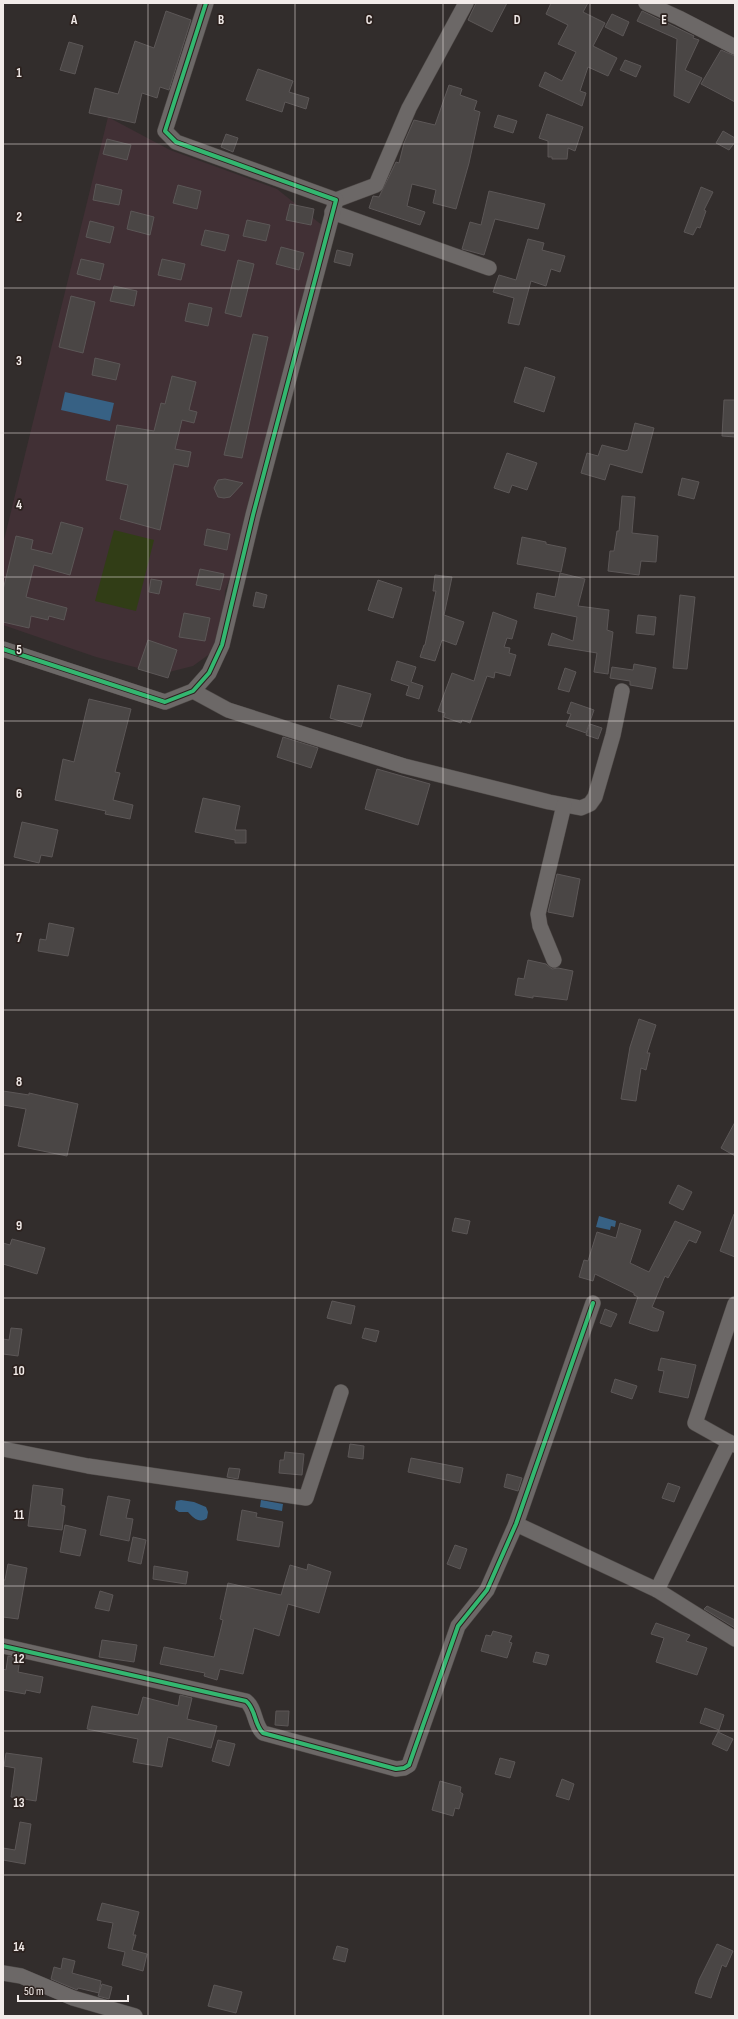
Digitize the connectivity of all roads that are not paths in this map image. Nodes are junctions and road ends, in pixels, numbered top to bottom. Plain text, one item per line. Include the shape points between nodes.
1 (206, 3) edge
2 (466, 3) edge
3 (646, 3) edge
4 (735, 47) edge
5 (334, 206) junction
6 (489, 268) dead end
7 (3, 649) edge
8 (193, 691) junction
9 (622, 691) dead end
10 (564, 804) junction
11 (554, 960) dead end
12 (593, 1303) dead end
13 (735, 1304) edge
14 (341, 1392) dead end
15 (732, 1444) edge
16 (3, 1449) edge
17 (516, 1524) junction
18 (658, 1590) junction
19 (735, 1639) edge
20 (3, 1646) edge
21 (3, 1973) edge
22 (135, 2016) edge

1 - 5 street via 165,131 176,142
2 - 5 street via 409,108 376,185
3 - 4 street
5 - 6 street
5 - 8 street via 253,515 222,645 209,674
7 - 8 street via 165,702
8 - 10 street via 228,710 404,766
9 - 10 street via 613,735 595,796 590,804 581,808
10 - 11 street via 538,914 540,926
12 - 17 street
13 - 15 street via 695,1422
14 - 16 street via 306,1498 88,1466
15 - 18 street
17 - 18 street
17 - 20 street via 487,1590 458,1626 409,1765 404,1768 396,1769 263,1733 246,1701
18 - 19 street
21 - 22 street via 21,1976 73,1998

